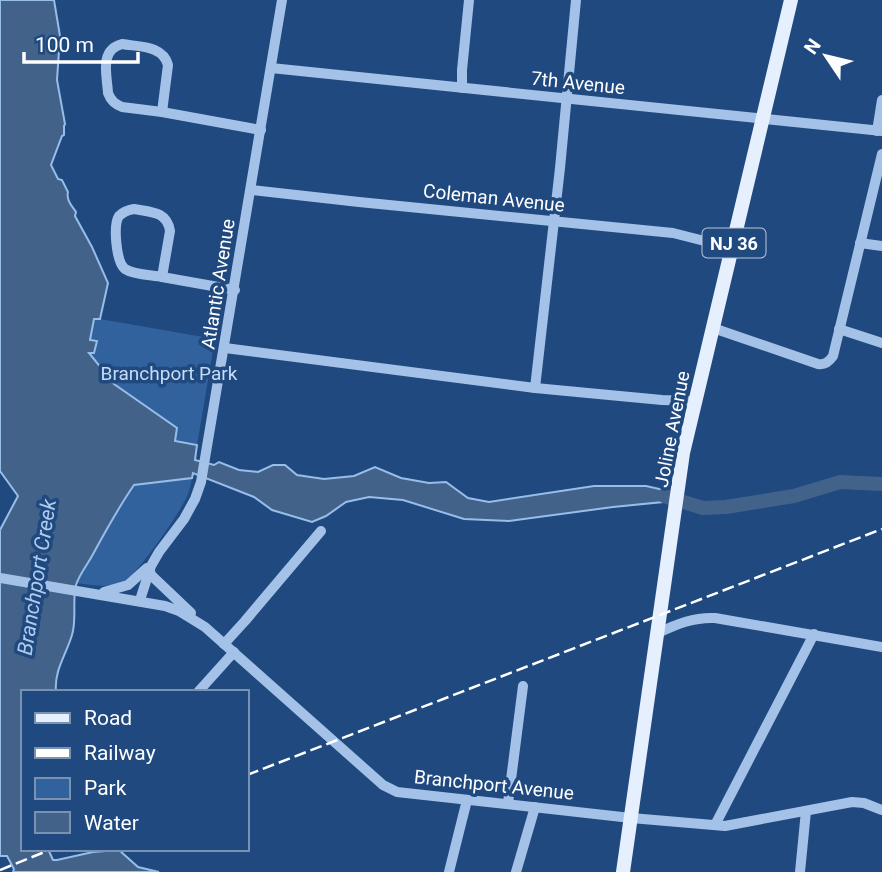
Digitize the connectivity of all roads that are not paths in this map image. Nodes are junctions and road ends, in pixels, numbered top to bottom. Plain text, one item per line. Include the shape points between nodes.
1 (282, 0) edge
2 (469, 0) edge
3 (576, 0) edge
4 (783, 0) edge
5 (791, 0) edge
6 (271, 68) junction
7 (462, 88) junction
8 (565, 99) junction
9 (882, 100) edge
10 (162, 112) junction
11 (764, 119) junction
12 (261, 130) junction
13 (879, 131) edge
14 (882, 154) edge
15 (251, 190) junction
16 (553, 221) junction
17 (860, 243) junction
18 (882, 246) edge
19 (732, 248) junction
20 (162, 277) junction
21 (234, 290) junction
22 (713, 328) junction
23 (839, 329) junction
24 (882, 343) edge
25 (225, 348) junction
26 (535, 388) junction
27 (696, 401) junction
28 (321, 531) dead end
29 (159, 552) junction
30 (149, 570) junction
31 (0, 578) edge
32 (93, 593) junction
33 (140, 600) junction
34 (205, 628) junction
35 (658, 633) junction
36 (814, 634) junction
37 (224, 644) junction
38 (882, 647) edge
39 (234, 652) junction
40 (523, 686) dead end
41 (200, 690) edge
42 (467, 800) junction
43 (508, 803) junction
44 (535, 807) junction
45 (882, 810) edge
46 (806, 811) junction
47 (631, 818) junction
48 (715, 825) junction
49 (449, 872) edge
50 (516, 872) edge
51 (623, 872) edge
52 (800, 872) edge

1 - 6 street, Atlantic Avenue
2 - 7 street
3 - 8 street
4 - 5 street
5 - 11 main road, Joline Avenue / NJ 36
6 - 7 street, 7th Avenue
6 - 12 street, Atlantic Avenue
7 - 8 street, 7th Avenue
8 - 11 street, 7th Avenue
8 - 16 street
9 - 13 street
10 - 10 street via 122,107 110,98 109,51 122,44 164,55 168,65
10 - 12 street
11 - 13 street, 7th Avenue
11 - 19 main road, Joline Avenue / NJ 36
12 - 15 street, Atlantic Avenue
14 - 17 street
15 - 16 street, Coleman Avenue
15 - 21 street, Atlantic Avenue
16 - 19 street, Coleman Avenue via 673,233
16 - 26 street
17 - 18 street
17 - 23 street
19 - 22 main road, Joline Avenue / NJ 36
20 - 20 street via 131,271 119,262 116,225 126,211 159,213 167,220 170,231
20 - 21 street
21 - 25 street, Atlantic Avenue
22 - 23 street via 820,364 833,356
22 - 27 main road, Joline Avenue / NJ 36
23 - 24 street
25 - 26 street
25 - 29 street, Atlantic Avenue via 202,480 189,511
26 - 27 street
27 - 35 main road, Joline Avenue / NJ 36 via 683,453
28 - 37 street
29 - 30 street, Atlantic Avenue
29 - 32 street via 129,584
30 - 33 street, Atlantic Avenue
30 - 34 street
31 - 32 street, Branchport Avenue
32 - 33 street, Branchport Avenue
33 - 34 street, Branchport Avenue via 173,608
34 - 37 street, Branchport Avenue
35 - 36 street via 702,617
35 - 47 main road, Joline Avenue / NJ 36
36 - 38 street
36 - 48 street
37 - 39 street, Branchport Avenue
39 - 41 street
39 - 42 street, Branchport Avenue via 390,790
40 - 43 street
42 - 43 street, Branchport Avenue
42 - 49 street
43 - 44 street, Branchport Avenue
44 - 47 street, Branchport Avenue
44 - 50 street
45 - 46 street, Branchport Avenue via 857,802
46 - 48 street, Branchport Avenue
46 - 52 street
47 - 48 street, Branchport Avenue
47 - 51 main road, Joline Avenue / NJ 36

